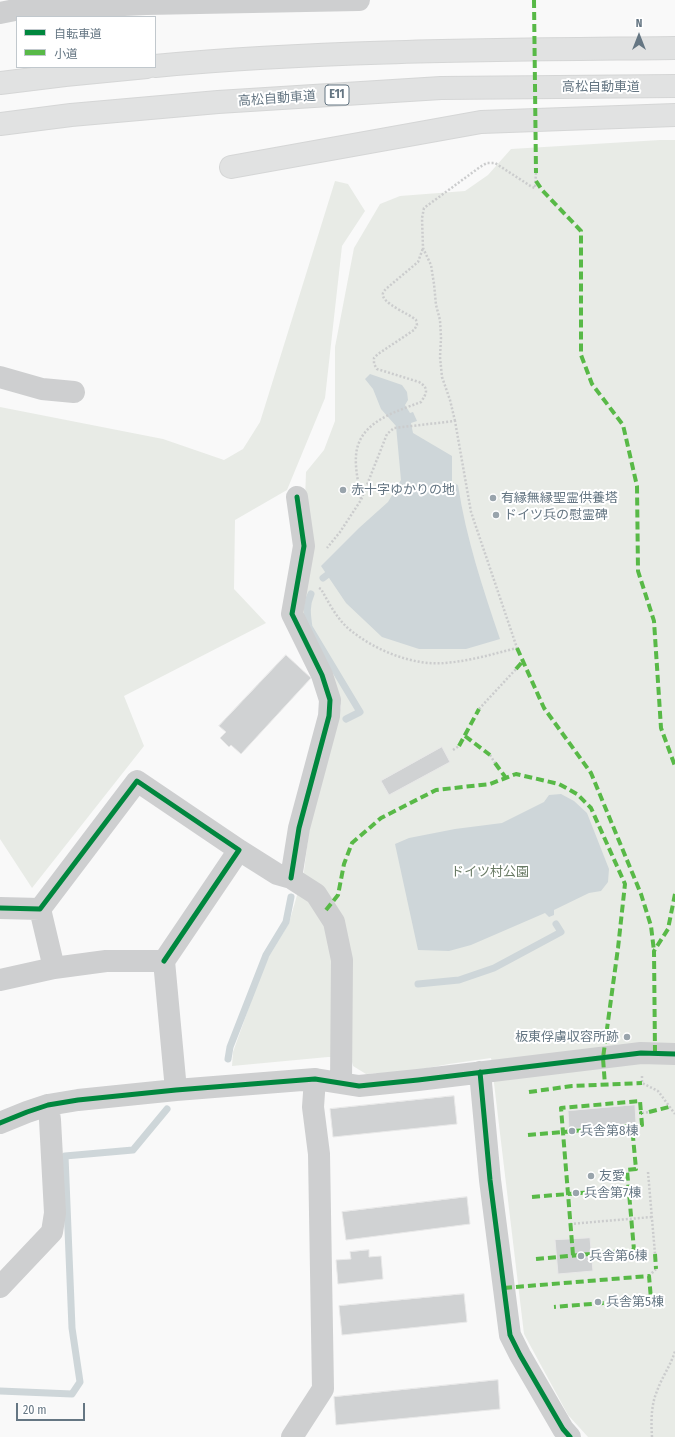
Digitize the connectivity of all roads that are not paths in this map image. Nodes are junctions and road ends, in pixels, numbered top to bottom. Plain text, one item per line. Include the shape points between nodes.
1 (359, 0) edge
2 (0, 13) edge
3 (675, 48) edge
4 (156, 66) edge
5 (137, 68) edge
6 (0, 72) edge
7 (65, 75) junction
8 (0, 83) edge
9 (675, 86) edge
10 (675, 115) edge
11 (0, 124) edge
12 (231, 167) dead end
13 (0, 377) edge
14 (74, 392) dead end
15 (297, 497) dead end
16 (238, 850) junction
17 (291, 878) junction
18 (0, 908) edge
19 (40, 909) junction
20 (164, 961) junction
21 (54, 968) junction
22 (0, 980) edge
23 (675, 1054) edge
24 (480, 1072) junction
25 (315, 1079) junction
26 (341, 1083) junction
27 (176, 1090) junction
28 (48, 1106) junction
29 (0, 1123) edge
30 (0, 1287) edge
31 (292, 1437) edge
32 (568, 1437) edge

1 - 2 street via 146,4 15,10
3 - 4 highway via 437,50 220,60
5 - 7 highway
6 - 7 highway
7 - 8 highway
9 - 11 highway, 高松自動車道 / E11 via 441,88 218,102
10 - 12 highway via 481,122
13 - 14 street via 42,389
15 - 17 street via 304,546 292,614 322,675 330,700 330,716 300,828
16 - 17 street via 277,874
16 - 19 street via 137,781
16 - 20 street
17 - 26 street via 316,894 334,922 342,960
18 - 19 street
19 - 21 street
20 - 21 street via 106,961
20 - 27 street
21 - 22 street
23 - 24 street via 641,1053
24 - 26 street via 360,1086
24 - 32 street via 490,1180 510,1335
25 - 26 street
25 - 27 street
25 - 31 street via 313,1107 319,1154 323,1389
27 - 28 street via 78,1100
28 - 29 street
28 - 30 street via 55,1213 52,1232

